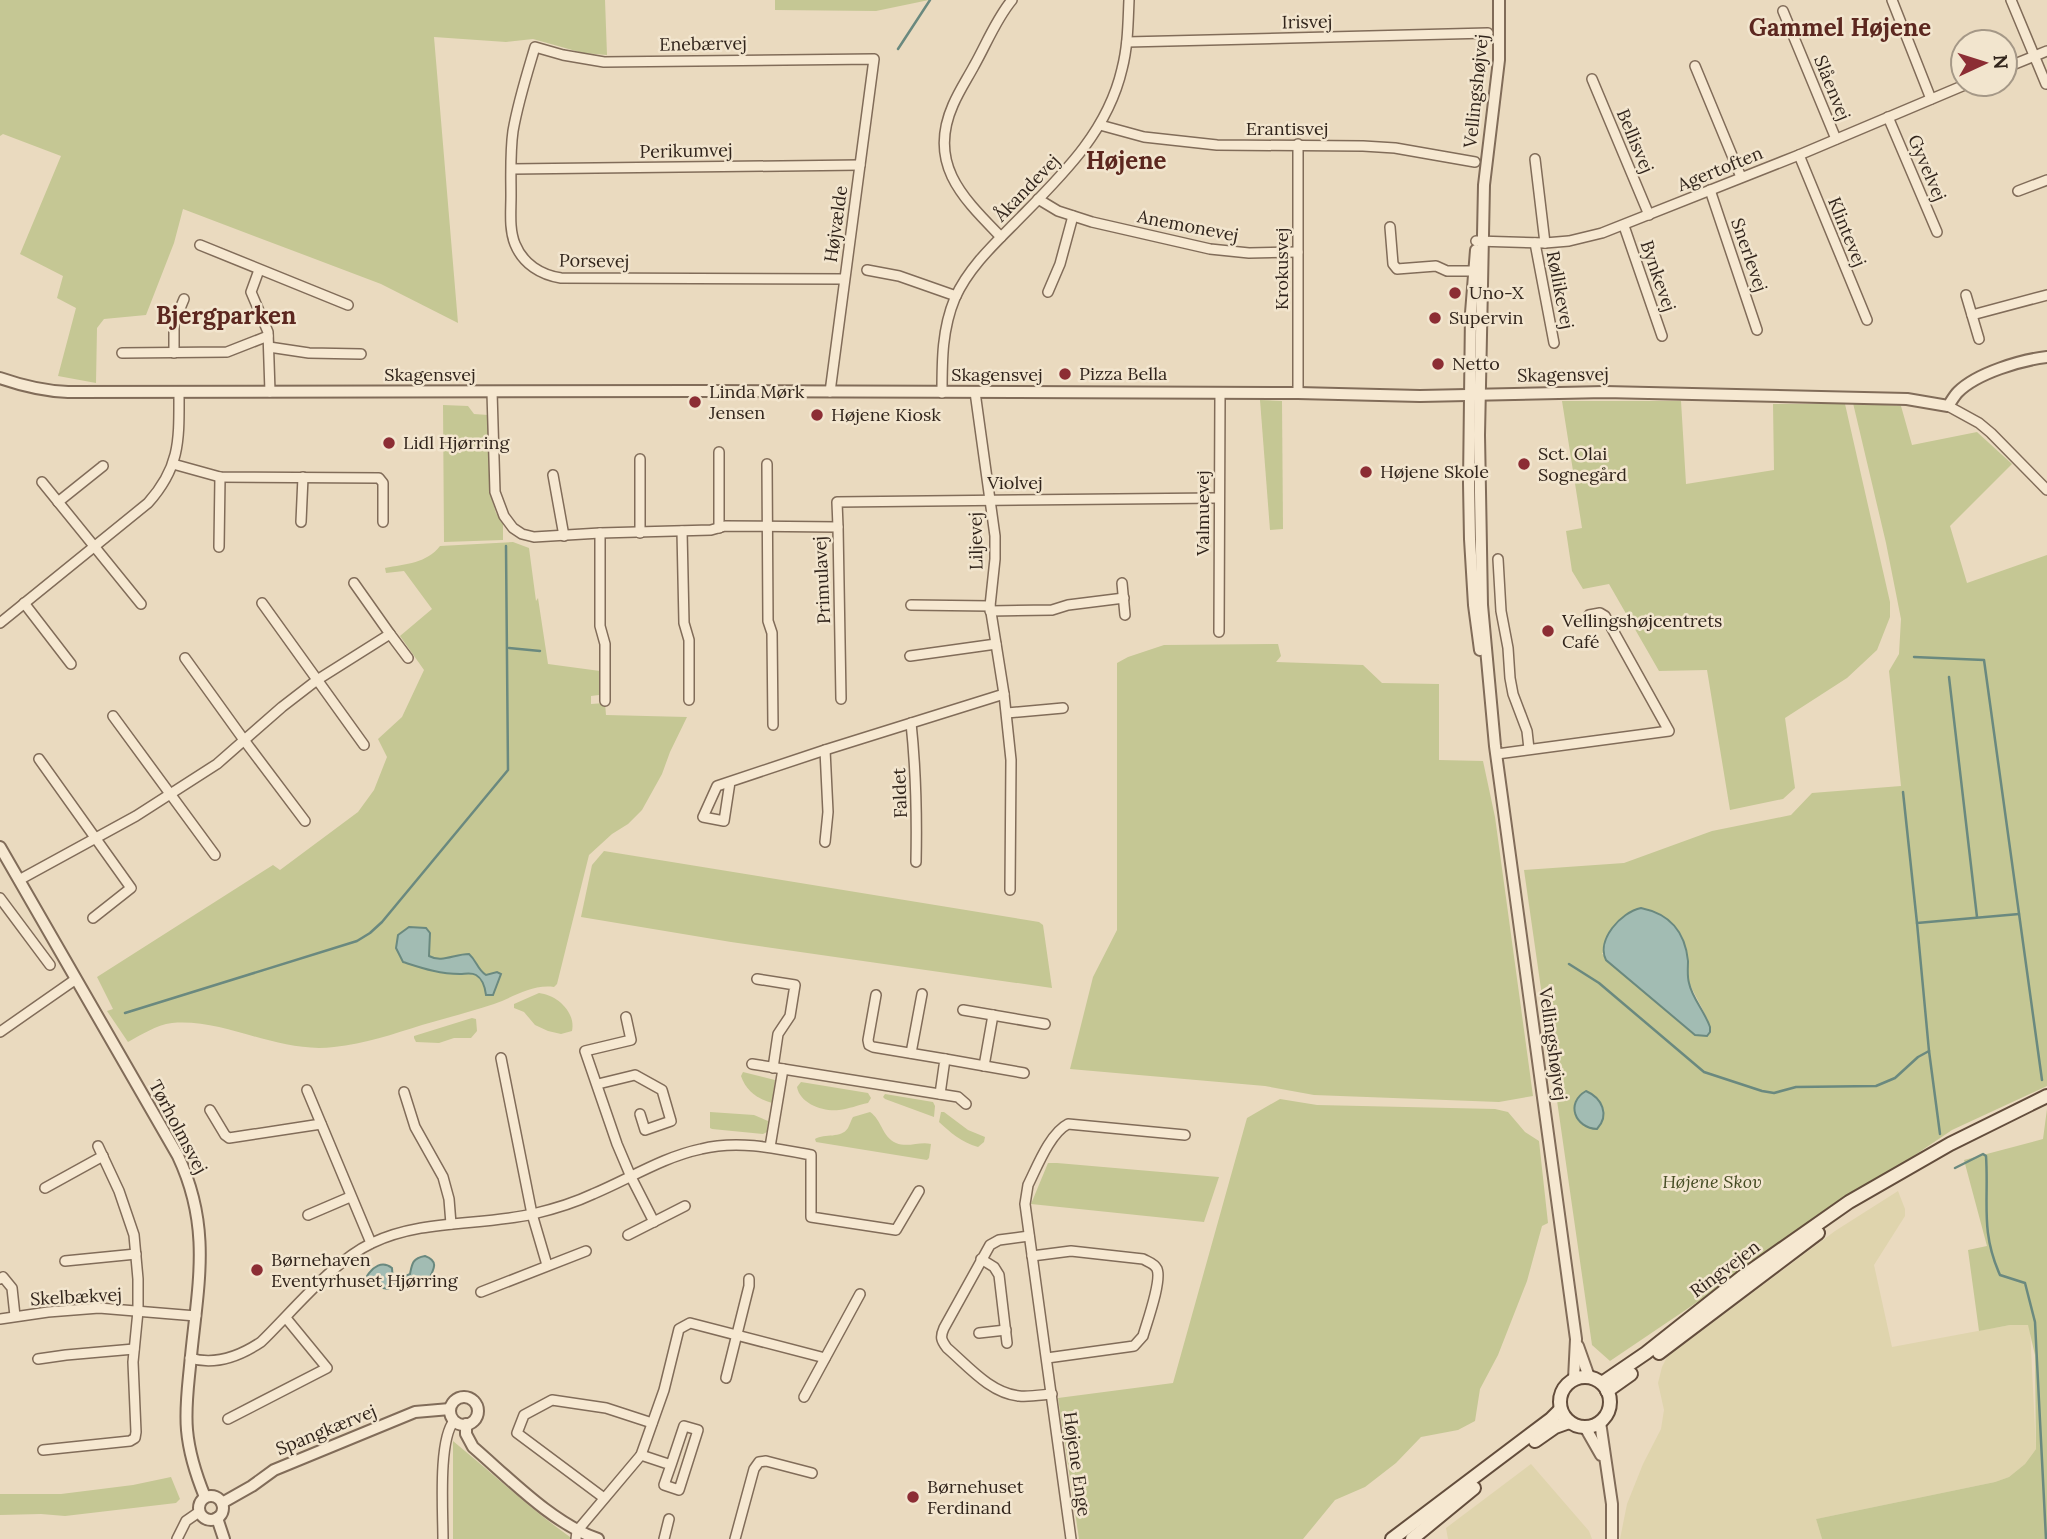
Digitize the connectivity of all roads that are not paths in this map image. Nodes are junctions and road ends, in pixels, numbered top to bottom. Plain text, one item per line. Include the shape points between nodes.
1 (1012, 0) edge
2 (1129, 0) edge
3 (1499, 0) edge
4 (1892, 0) edge
5 (2011, 0) edge
6 (1783, 11) dead end
7 (1488, 33) dead end
8 (1127, 42) junction
9 (535, 47) joint
10 (2047, 51) edge
11 (2034, 56) junction
12 (874, 59) joint
13 (2019, 62) edge
14 (1695, 66) dead end
15 (1592, 79) dead end
16 (2046, 84) edge
17 (1949, 92) edge
18 (1931, 99) junction
19 (1888, 117) junction
20 (1100, 125) junction
21 (1836, 139) junction
22 (1297, 144) junction
23 (1799, 155) junction
24 (1535, 159) dead end
25 (1475, 162) dead end
26 (860, 165) junction
27 (512, 169) junction
28 (1741, 177) junction
29 (2047, 180) edge
30 (1710, 190) junction
31 (2018, 191) dead end
32 (1038, 199) junction
33 (1649, 215) junction
34 (1073, 216) junction
35 (1624, 226) junction
36 (1390, 227) dead end
37 (1937, 232) dead end
38 (1001, 237) junction
39 (1480, 241) junction
40 (1540, 243) junction
41 (200, 245) dead end
42 (1298, 252) junction
43 (259, 270) junction
44 (867, 270) dead end
45 (1478, 271) junction
46 (845, 279) junction
47 (1048, 292) dead end
48 (1966, 295) dead end
49 (2047, 295) edge
50 (956, 296) junction
51 (184, 299) dead end
52 (348, 304) dead end
53 (1972, 315) junction
54 (1867, 320) dead end
55 (1758, 330) dead end
56 (268, 336) junction
57 (1662, 336) dead end
58 (1979, 339) dead end
59 (1554, 343) dead end
60 (269, 347) junction
61 (122, 353) dead end
62 (174, 353) junction
63 (360, 354) dead end
64 (2047, 357) edge
65 (0, 378) edge
66 (179, 392) junction
67 (270, 392) junction
68 (492, 392) junction
69 (975, 392) junction
70 (830, 393) junction
71 (942, 393) junction
72 (1220, 393) junction
73 (1298, 393) junction
74 (1474, 394) junction
75 (1948, 406) junction
76 (719, 452) dead end
77 (640, 459) dead end
78 (173, 464) junction
79 (767, 464) dead end
80 (103, 466) dead end
81 (553, 475) dead end
82 (219, 477) junction
83 (303, 477) junction
84 (42, 482) dead end
85 (2047, 490) edge
86 (1219, 498) junction
87 (991, 499) junction
88 (58, 502) junction
89 (301, 522) dead end
90 (383, 522) dead end
91 (767, 526) junction
92 (838, 527) junction
93 (719, 528) junction
94 (682, 531) junction
95 (600, 533) junction
96 (640, 533) junction
97 (564, 536) junction
98 (94, 546) junction
99 (219, 547) dead end
100 (1498, 559) dead end
101 (354, 583) dead end
102 (1122, 583) dead end
103 (1124, 598) junction
104 (24, 603) junction
105 (261, 603) dead end
106 (141, 604) dead end
107 (911, 605) dead end
108 (990, 608) junction
109 (1125, 615) dead end
110 (1589, 615) dead end
111 (0, 623) edge
112 (1219, 632) dead end
113 (390, 634) junction
114 (996, 644) junction
115 (910, 656) dead end
116 (185, 658) dead end
117 (408, 658) dead end
118 (71, 664) dead end
119 (317, 680) junction
120 (1004, 694) junction
121 (841, 699) dead end
122 (689, 700) dead end
123 (605, 701) dead end
124 (1063, 708) dead end
125 (1007, 713) junction
126 (113, 716) dead end
127 (911, 723) junction
128 (773, 725) dead end
129 (244, 740) junction
130 (364, 745) dead end
131 (1529, 749) junction
132 (825, 750) junction
133 (1497, 754) junction
134 (38, 759) dead end
135 (730, 782) dead end
136 (171, 794) junction
137 (305, 821) dead end
138 (95, 837) junction
139 (825, 842) dead end
140 (0, 847) edge
141 (215, 855) dead end
142 (916, 862) dead end
143 (19, 880) junction
144 (1010, 890) dead end
145 (0, 898) edge
146 (93, 918) dead end
147 (50, 965) dead end
148 (76, 979) junction
149 (757, 979) dead end
150 (922, 994) dead end
151 (876, 995) dead end
152 (963, 1010) dead end
153 (993, 1015) junction
154 (626, 1017) dead end
155 (1045, 1024) dead end
156 (0, 1032) edge
157 (911, 1054) junction
158 (501, 1058) dead end
159 (945, 1059) junction
160 (752, 1064) dead end
161 (984, 1066) junction
162 (773, 1068) junction
163 (783, 1069) junction
164 (1024, 1073) dead end
165 (598, 1084) junction
166 (307, 1090) dead end
167 (404, 1092) dead end
168 (940, 1094) junction
169 (2047, 1097) edge
170 (966, 1104) dead end
171 (209, 1110) dead end
172 (640, 1114) dead end
173 (321, 1124) junction
174 (1185, 1135) dead end
175 (98, 1146) dead end
176 (770, 1147) junction
177 (103, 1156) junction
178 (631, 1177) junction
179 (45, 1188) dead end
180 (919, 1191) dead end
181 (350, 1197) junction
182 (685, 1206) dead end
183 (532, 1214) junction
184 (308, 1215) dead end
185 (654, 1222) junction
186 (451, 1224) junction
187 (628, 1235) dead end
188 (1029, 1236) junction
189 (371, 1243) junction
190 (586, 1251) dead end
191 (136, 1254) junction
192 (1032, 1256) junction
193 (981, 1259) junction
194 (65, 1261) dead end
195 (547, 1265) junction
196 (1, 1277) edge
197 (749, 1279) dead end
198 (481, 1292) dead end
199 (860, 1294) dead end
200 (138, 1311) junction
201 (15, 1316) junction
202 (196, 1316) junction
203 (0, 1318) edge
204 (286, 1318) junction
205 (1006, 1330) junction
206 (978, 1333) dead end
207 (737, 1335) junction
208 (1576, 1339) junction
209 (1007, 1343) dead end
210 (134, 1349) junction
211 (190, 1358) junction
212 (825, 1358) junction
213 (1047, 1358) junction
214 (38, 1359) dead end
215 (1589, 1377) junction
216 (726, 1378) dead end
217 (1574, 1379) junction
218 (1605, 1387) junction
219 (1052, 1394) junction
220 (804, 1397) dead end
221 (450, 1409) junction
222 (1560, 1410) junction
223 (228, 1419) dead end
224 (460, 1422) junction
225 (1569, 1422) junction
226 (1600, 1422) junction
227 (652, 1423) junction
228 (1584, 1427) junction
229 (43, 1450) dead end
230 (641, 1455) junction
231 (1604, 1460) junction
232 (671, 1465) junction
233 (812, 1473) dead end
234 (205, 1497) junction
235 (604, 1498) junction
236 (222, 1503) junction
237 (199, 1512) junction
238 (216, 1518) junction
239 (669, 1518) dead end
240 (576, 1535) edge
241 (736, 1537) edge
242 (177, 1539) edge
243 (224, 1539) edge
244 (443, 1539) edge
245 (598, 1539) edge
246 (664, 1539) edge
247 (747, 1539) edge
248 (1072, 1539) edge
249 (1392, 1539) edge
250 (1412, 1539) edge
251 (1612, 1539) edge

1 - 38 street via 953,105 945,137 947,163 957,189
2 - 8 street, Åkandevej
3 - 39 street, Vellingshøjvej via 1499,60 1479,201
4 - 18 street
5 - 11 street
6 - 21 street, Slåenvej
7 - 8 street, Irisvej
8 - 20 street, Åkandevej via 1115,94
9 - 12 street, Enebærvej via 604,62
9 - 27 street, Porsevej via 515,122
10 - 11 street
11 - 13 street
11 - 16 street
12 - 26 street, Højvælde
14 - 28 street
15 - 33 street, Bellisvej
17 - 18 street, Agertoften
18 - 19 street, Agertoften
19 - 21 street, Agertoften
19 - 37 street, Gyvelvej
20 - 22 street, Erantisvej via 1144,137 1217,145
20 - 32 street, Åkandevej via 1074,162
21 - 23 street, Agertoften
22 - 25 street, Erantisvej via 1384,147
22 - 42 street, Krokusvej
23 - 28 street, Agertoften
23 - 54 street, Klintevej
24 - 40 street, Røllikevej
26 - 27 street, Perikumvej
26 - 46 street, Højvælde
27 - 46 street, Porsevej via 511,229 516,246 524,259 547,276
28 - 30 street, Agertoften
29 - 31 street
30 - 33 street, Agertoften
30 - 55 street, Snerlevej
32 - 34 street, Anemonevej
32 - 38 street, Åkandevej
33 - 35 street, Agertoften
34 - 42 street, Anemonevej via 1220,251
34 - 47 street
35 - 40 street, Agertoften via 1569,241
35 - 57 street, Bynkevej
36 - 45 street via 1395,268
38 - 50 street, Åkandevej
39 - 40 street, Agertoften
39 - 45 street, Vellingshøjvej
40 - 59 street, Røllikevej
41 - 43 street
42 - 73 street, Krokusvej
43 - 52 street
43 - 56 street via 251,292
44 - 50 street
45 - 74 street, Vellingshøjvej via 1471,313
46 - 70 street, Højvælde
48 - 53 street
49 - 53 street
50 - 71 street, Åkandevej via 945,330
51 - 62 street via 174,323
53 - 58 street
56 - 60 street
56 - 62 street via 227,352
60 - 63 street
60 - 67 street
61 - 62 street
64 - 75 street via 1987,375 1959,392
65 - 66 street, Skagensvej via 51,391
66 - 67 street, Skagensvej
66 - 78 street
67 - 68 street, Skagensvej
68 - 70 street, Skagensvej
68 - 97 street, Primulavej via 495,492 504,516 522,534
69 - 71 street, Skagensvej
69 - 72 street, Skagensvej
69 - 87 street, Liljevej
70 - 71 street, Skagensvej
72 - 73 street, Skagensvej
72 - 86 street, Valmuevej
73 - 74 street, Skagensvej
74 - 75 street, Skagensvej via 1605,391 1808,396 1907,399
74 - 133 street, Vellingshøjvej via 1470,539 1474,605
75 - 85 street, Skagensvej via 1985,428
76 - 93 street
77 - 96 street
78 - 82 street
78 - 98 street via 148,503
79 - 91 street
80 - 88 street
81 - 97 street
82 - 83 street
82 - 99 street
83 - 89 street
83 - 90 street via 381,479
84 - 88 street
86 - 87 street, Violvej
86 - 112 street, Valmuevej
87 - 92 street, Violvej via 836,502
87 - 108 street, Liljevej via 995,559
88 - 98 street
91 - 92 street, Primulavej
91 - 93 street, Primulavej
91 - 128 street
92 - 121 street, Primulavej
93 - 94 street, Primulavej
94 - 96 street, Primulavej
94 - 122 street
95 - 96 street, Primulavej
95 - 97 street, Primulavej
95 - 123 street
98 - 104 street
98 - 106 street
100 - 131 street via 1513,694
101 - 113 street
102 - 103 street
103 - 108 street via 1052,610
103 - 109 street
104 - 111 street
104 - 118 street
105 - 119 street
107 - 108 street
108 - 114 street, Liljevej
110 - 131 street via 1604,614 1669,731
113 - 117 street
113 - 119 street
114 - 115 street
114 - 120 street, Liljevej
116 - 129 street
119 - 129 street
119 - 130 street
120 - 125 street, Liljevej
120 - 127 street
124 - 125 street
125 - 144 street, Liljevej
126 - 136 street
127 - 132 street
127 - 142 street, Faldet
129 - 136 street
129 - 137 street
131 - 133 street
132 - 135 street
132 - 139 street
133 - 208 street, Vellingshøjvej
134 - 138 street
136 - 138 street
136 - 141 street
138 - 143 street
138 - 146 street via 131,888
140 - 143 street, Tørholmsvej
143 - 148 street, Tørholmsvej
145 - 147 street
148 - 156 street
148 - 202 street, Tørholmsvej via 186,1175 201,1240
149 - 162 street via 795,985 790,1016 778,1034
150 - 157 street
151 - 157 street via 869,1045
152 - 153 street
153 - 155 street
153 - 161 street
154 - 165 street via 631,1040 586,1051
157 - 159 street
158 - 183 street
159 - 161 street
159 - 168 street
160 - 162 street
161 - 164 street
162 - 163 street
163 - 168 street
163 - 176 street
165 - 172 street via 635,1075 662,1090 671,1121 645,1130
165 - 178 street
166 - 173 street
167 - 186 street via 415,1127 443,1177
168 - 170 street via 958,1097
169 - 218 main road, Ringvejen via 1950,1144 1849,1202 1742,1277
171 - 173 street via 229,1138
173 - 181 street
174 - 188 street, Højene Enge via 1077,1124 1060,1128 1025,1194
175 - 177 street, Skelbækvej
176 - 178 street via 702,1148
176 - 180 street via 811,1155 811,1217 896,1230
177 - 179 street
177 - 191 street, Skelbækvej via 127,1213
178 - 183 street via 564,1206
178 - 185 street
181 - 184 street
181 - 189 street
182 - 185 street
183 - 186 street
183 - 195 street
185 - 187 street
186 - 189 street via 422,1227
188 - 192 street, Højene Enge
188 - 193 street, Højene Enge via 999,1240
189 - 204 street via 343,1261
190 - 195 street
191 - 194 street, Skelbækvej
191 - 200 street, Skelbækvej
192 - 213 street, Højene Enge
192 - 213 street via 1071,1251 1143,1259 1157,1269 1139,1342
193 - 205 street via 999,1275
193 - 219 street, Højene Enge via 941,1334 942,1341 993,1388 1021,1397
195 - 198 street
196 - 201 street, Skelbækvej via 12,1288
197 - 207 street
199 - 212 street
200 - 201 street, Skelbækvej via 75,1309
200 - 202 street, Skelbækvej
200 - 210 street, Skelbækvej
201 - 203 street, Skelbækvej
202 - 211 street, Tørholmsvej
204 - 211 street via 261,1342 234,1357
204 - 223 street via 327,1368
205 - 206 street
205 - 209 street
207 - 212 street
207 - 216 street
207 - 227 street via 690,1323 679,1329
208 - 215 street, Vellingshøjvej
208 - 217 street, Vellingshøjvej
210 - 214 street
210 - 229 street, Skelbækvej via 135,1438
211 - 234 street, Tørholmsvej via 187,1430
212 - 220 street
213 - 219 street, Højene Enge
215 - 217 main road
215 - 218 main road
217 - 222 main road via 1563,1389
218 - 226 main road via 1609,1408
219 - 248 street, Højene Enge
221 - 224 street
221 - 224 street via 461,1397 473,1400 477,1414 473,1421
221 - 236 street, Spangkærvej via 415,1412 274,1470
222 - 225 main road
222 - 249 main road
224 - 240 street via 473,1447
224 - 244 street via 449,1428 445,1445
225 - 228 main road
225 - 250 main road via 1527,1446
226 - 228 main road
226 - 231 street
227 - 230 street
227 - 235 street via 606,1408 552,1400 524,1415 517,1433
228 - 231 street
230 - 232 street
230 - 235 street
231 - 251 street via 1612,1504
232 - 232 street via 684,1426 698,1430 679,1490 664,1485
233 - 241 street via 759,1462
234 - 236 street via 215,1496
234 - 237 street
235 - 240 street
236 - 238 street via 223,1510
237 - 238 street via 205,1518
237 - 242 street via 186,1521
238 - 243 street
239 - 246 street
240 - 245 street
241 - 247 street

